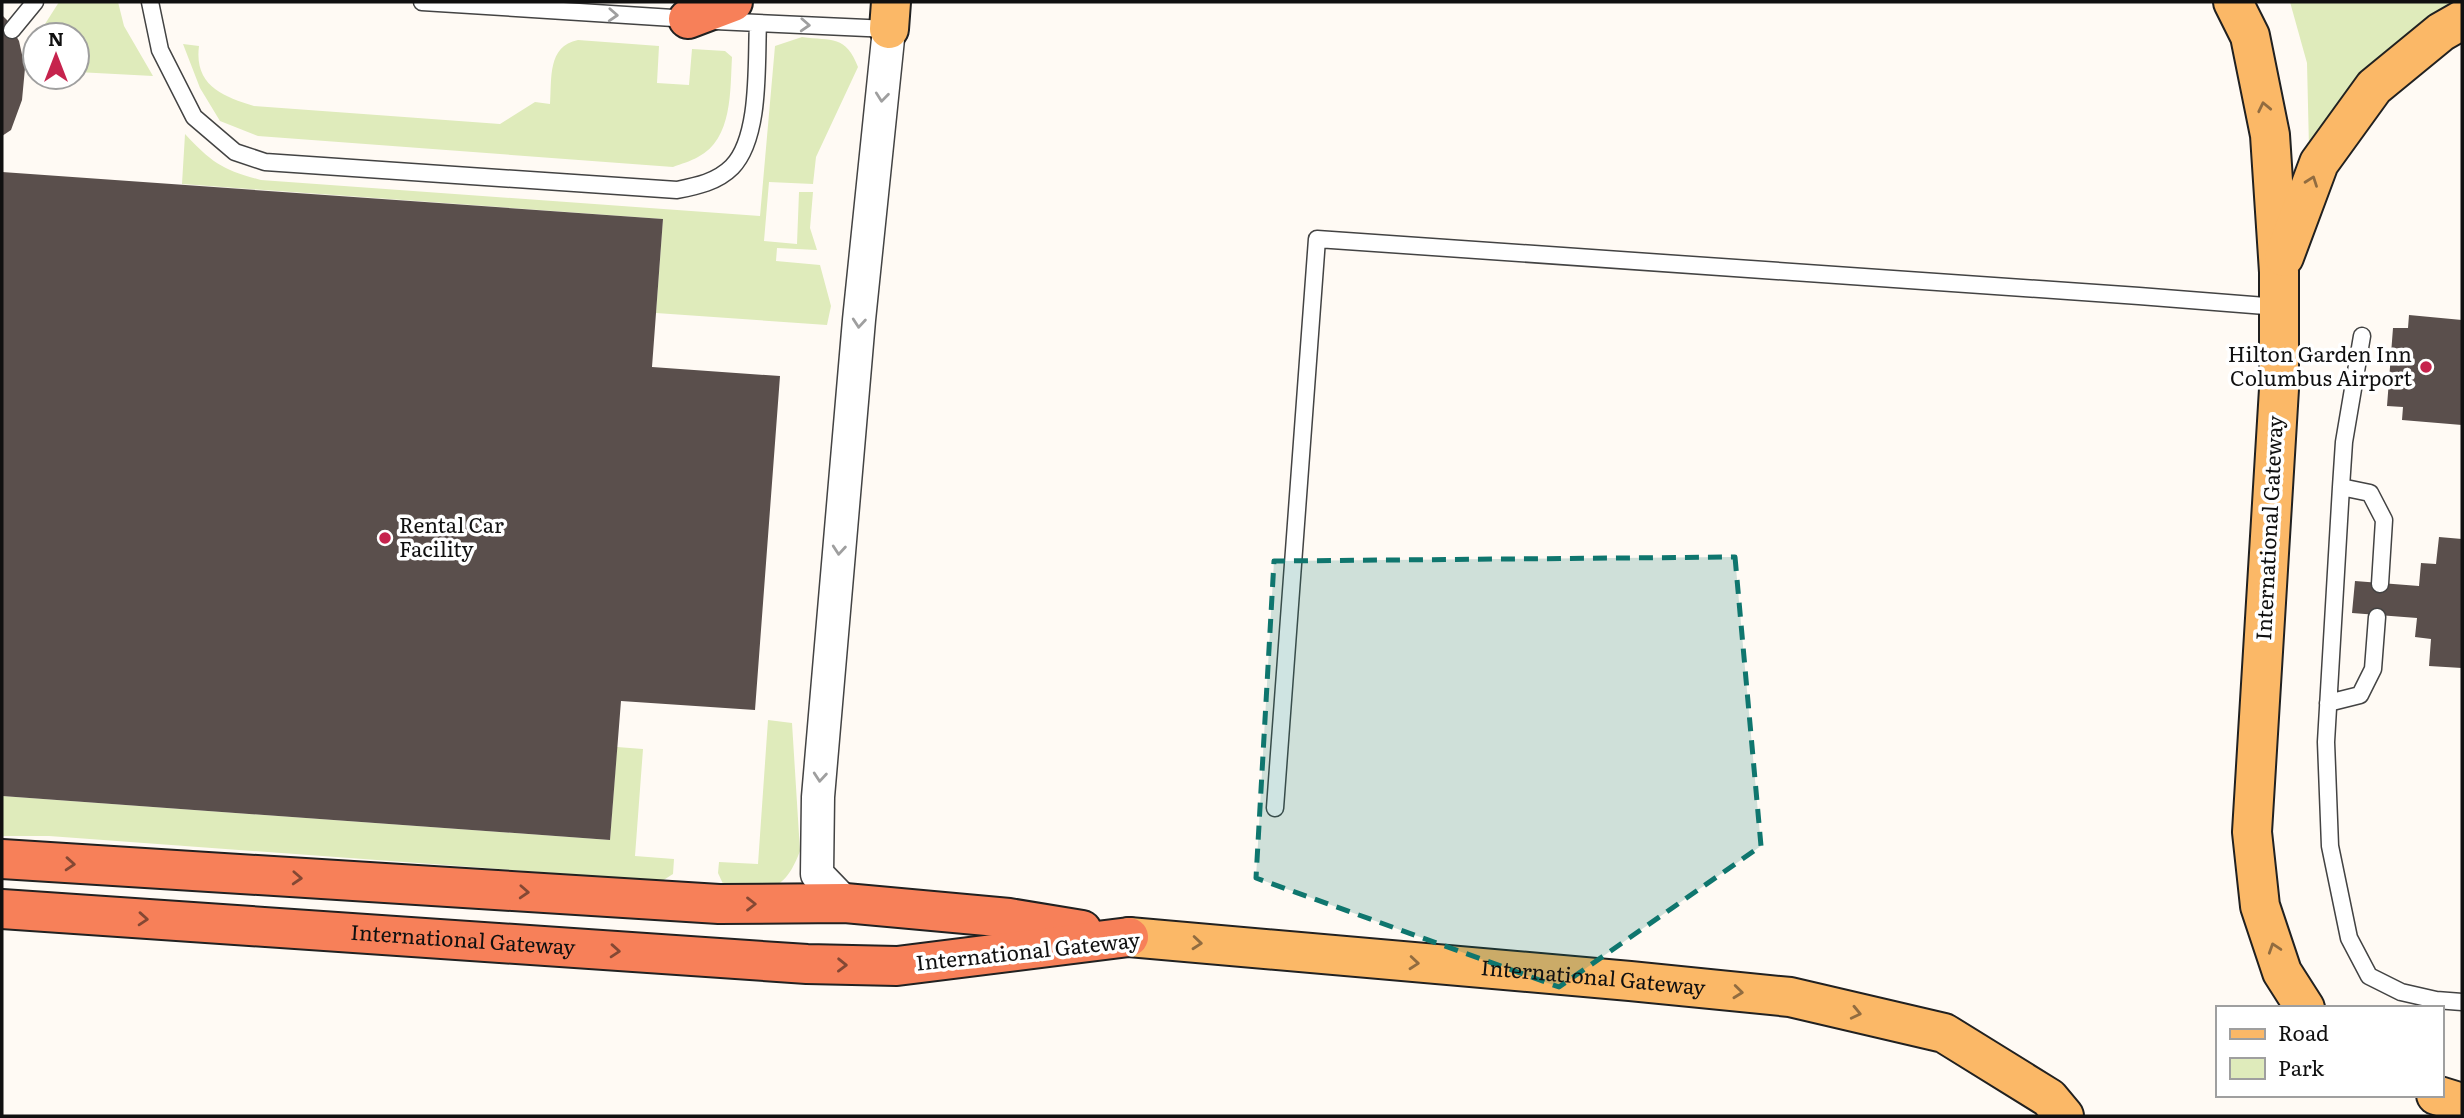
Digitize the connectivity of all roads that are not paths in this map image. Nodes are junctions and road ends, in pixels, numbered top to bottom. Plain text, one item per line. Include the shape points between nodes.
1 (35, 2) edge
2 (150, 2) edge
3 (422, 2) edge
4 (2233, 2) edge
5 (746, 12) edge
6 (890, 15) edge
7 (688, 19) joint
8 (2462, 20) edge
9 (12, 30) dead end
10 (2279, 290) junction
11 (2362, 336) dead end
12 (2341, 487) junction
13 (2380, 584) dead end
14 (2377, 617) dead end
15 (2328, 703) junction
16 (1275, 808) dead end
17 (2, 859) edge
18 (845, 904) junction
19 (2, 909) edge
20 (1129, 937) junction
21 (2462, 1002) edge
22 (2304, 1006) edge
23 (2442, 1097) edge
24 (2462, 1103) edge
25 (2064, 1116) edge

1 - 9 lane
2 - 5 lane via 160,50 194,117 235,152 265,162 677,190 708,183 743,154 754,99
3 -> 7 lane
10 -> 4 main road, International Gateway via 2270,135 2250,36
5 -> 6 lane
5 - 7 highway
6 -> 18 street via 818,797 817,874
10 -> 8 main road via 2319,163 2374,87
10 - 16 lane via 1317,239
22 -> 10 main road, International Gateway via 2282,972 2260,906 2252,832 2278,403
11 - 12 lane
12 - 13 lane via 2370,493 2384,520
12 - 15 lane
14 - 15 lane via 2373,669 2360,695
15 - 21 lane via 2330,846 2349,938 2369,976 2401,992
17 -> 18 highway via 719,904
18 - 20 highway via 1009,918
19 -> 20 highway, International Gateway via 807,964 897,966
20 -> 25 main road, International Gateway via 1790,997 1944,1033 2049,1098
23 - 24 main road

